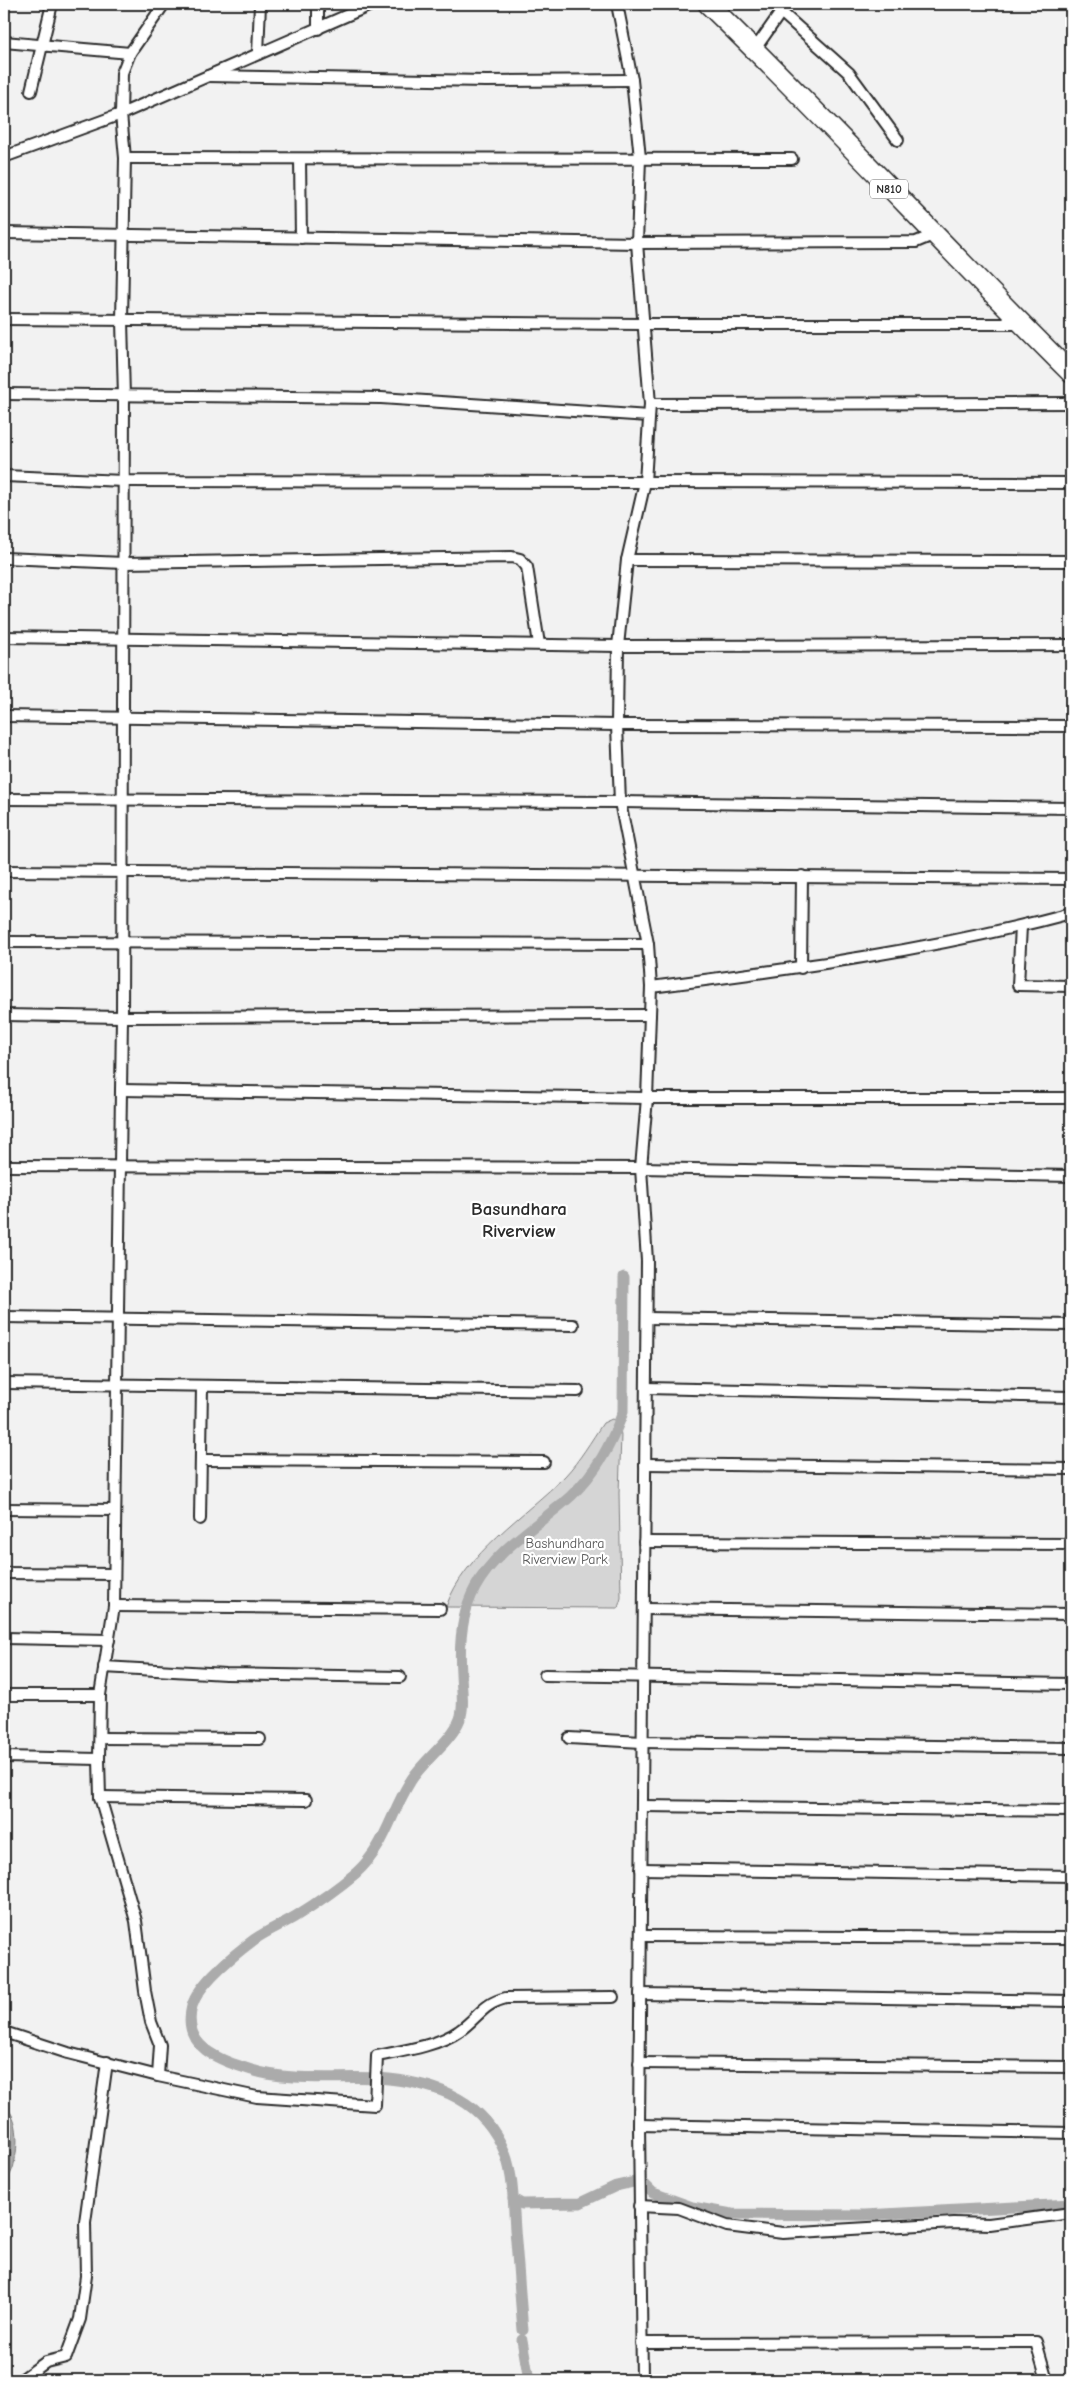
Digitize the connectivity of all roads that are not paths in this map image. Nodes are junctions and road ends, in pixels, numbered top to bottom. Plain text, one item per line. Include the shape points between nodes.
1 (52, 4) edge
2 (164, 4) edge
3 (260, 4) edge
4 (318, 4) edge
5 (373, 4) edge
6 (617, 4) edge
7 (708, 4) edge
8 (779, 8) edge
9 (318, 29) junction
10 (4, 42) edge
11 (42, 45) junction
12 (755, 49) junction
13 (130, 53) junction
14 (258, 54) junction
15 (208, 76) junction
16 (632, 80) junction
17 (32, 91) dead end
18 (121, 114) junction
19 (898, 140) dead end
20 (4, 157) edge
21 (125, 158) junction
22 (640, 158) junction
23 (300, 159) junction
24 (792, 159) dead end
25 (4, 233) edge
26 (933, 234) junction
27 (122, 236) junction
28 (301, 238) junction
29 (637, 243) junction
30 (4, 319) edge
31 (122, 321) junction
32 (643, 324) junction
33 (1021, 324) junction
34 (1071, 373) edge
35 (4, 394) edge
36 (124, 396) junction
37 (1071, 403) edge
38 (650, 404) junction
39 (649, 416) junction
40 (4, 476) edge
41 (124, 481) junction
42 (645, 482) junction
43 (1071, 483) edge
44 (4, 558) edge
45 (627, 560) junction
46 (1071, 561) edge
47 (124, 563) junction
48 (4, 637) edge
49 (124, 639) junction
50 (539, 644) junction
51 (1071, 645) edge
52 (618, 646) junction
53 (4, 716) edge
54 (123, 718) junction
55 (617, 725) junction
56 (1071, 726) edge
57 (4, 799) edge
58 (122, 801) junction
59 (620, 802) junction
60 (1071, 808) edge
61 (4, 871) edge
62 (123, 872) junction
63 (636, 874) junction
64 (802, 876) junction
65 (1071, 879) edge
66 (1071, 913) edge
67 (1021, 926) junction
68 (4, 942) edge
69 (122, 944) junction
70 (648, 944) junction
71 (802, 968) junction
72 (1071, 986) edge
73 (651, 987) junction
74 (4, 1015) edge
75 (650, 1015) junction
76 (122, 1017) junction
77 (121, 1090) junction
78 (647, 1098) junction
79 (1071, 1098) edge
80 (4, 1166) edge
81 (120, 1166) junction
82 (641, 1168) junction
83 (1071, 1176) edge
84 (4, 1317) edge
85 (647, 1318) junction
86 (117, 1319) junction
87 (573, 1325) dead end
88 (1071, 1325) edge
89 (4, 1383) edge
90 (117, 1385) junction
91 (202, 1386) junction
92 (646, 1388) junction
93 (578, 1392) dead end
94 (1071, 1397) edge
95 (201, 1460) junction
96 (544, 1462) dead end
97 (645, 1464) junction
98 (1071, 1469) edge
99 (4, 1509) edge
100 (115, 1510) junction
101 (200, 1519) dead end
102 (644, 1542) junction
103 (1071, 1544) edge
104 (4, 1573) edge
105 (114, 1574) junction
106 (114, 1606) junction
107 (440, 1609) dead end
108 (644, 1609) junction
109 (1071, 1614) edge
110 (4, 1638) edge
111 (109, 1640) junction
112 (104, 1667) junction
113 (545, 1675) dead end
114 (643, 1676) junction
115 (400, 1677) dead end
116 (1071, 1684) edge
117 (4, 1695) edge
118 (100, 1695) junction
119 (100, 1738) junction
120 (569, 1738) dead end
121 (260, 1739) dead end
122 (642, 1742) junction
123 (1071, 1748) edge
124 (4, 1757) edge
125 (99, 1759) junction
126 (100, 1797) junction
127 (306, 1800) dead end
128 (642, 1806) junction
129 (1071, 1811) edge
130 (641, 1869) junction
131 (1071, 1876) edge
132 (640, 1936) junction
133 (1071, 1938) edge
134 (640, 1994) junction
135 (613, 1997) dead end
136 (1071, 2001) edge
137 (4, 2032) edge
138 (107, 2062) junction
139 (639, 2063) junction
140 (1071, 2067) edge
141 (158, 2076) junction
142 (639, 2125) junction
143 (1071, 2133) edge
144 (639, 2206) junction
145 (1071, 2213) edge
146 (641, 2344) junction
147 (21, 2380) edge
148 (642, 2380) edge
149 (1047, 2380) edge

1 - 11 street
2 - 13 street
3 - 14 street
4 - 9 street
5 - 9 street
6 - 16 street
7 - 12 highway, N810
8 - 12 street
8 - 19 street via 849,73
9 - 14 street
10 - 11 street
11 - 13 street
11 - 17 street
12 - 26 highway, N810
13 - 18 street via 122,73
14 - 15 street
15 - 16 street
15 - 18 street
16 - 22 street
18 - 20 street
18 - 21 street
21 - 23 street
21 - 27 street
22 - 23 street
22 - 24 street
22 - 29 street
23 - 28 street
25 - 27 street
26 - 29 street via 916,242
26 - 33 highway, N810
27 - 28 street
27 - 31 street
28 - 29 street
29 - 32 street
30 - 31 street
31 - 32 street
31 - 36 street
32 - 33 street
32 - 38 street
33 - 34 highway, N810
35 - 36 street
36 - 39 street via 381,398
36 - 41 street
37 - 38 street
38 - 39 street
39 - 42 street
40 - 41 street
41 - 42 street
41 - 47 street
42 - 43 street
42 - 45 street
44 - 47 street
45 - 46 street
45 - 52 street
47 - 49 street
47 - 50 street via 520,559 527,566
48 - 49 street
49 - 50 street
49 - 54 street
50 - 52 street
51 - 52 street
52 - 55 street
53 - 54 street
54 - 55 street
54 - 58 street
55 - 56 street
55 - 59 street
57 - 58 street
58 - 59 street
58 - 62 street
59 - 60 street
59 - 63 street
61 - 62 street
62 - 63 street
62 - 69 street
63 - 64 street
63 - 70 street
64 - 65 street
64 - 71 street
66 - 67 street
67 - 71 street
67 - 72 street via 1018,985
68 - 69 street
69 - 70 street
69 - 76 street
70 - 73 street
71 - 73 street
73 - 75 street
74 - 76 street
75 - 76 street
75 - 78 street
76 - 77 street
77 - 78 street
77 - 81 street
78 - 79 street
78 - 82 street
80 - 81 street
81 - 82 street
81 - 86 street
82 - 83 street
82 - 85 street
84 - 86 street
85 - 88 street
85 - 92 street
86 - 87 street
86 - 90 street
89 - 90 street
90 - 91 street
90 - 100 street
91 - 93 street
91 - 95 street
92 - 94 street
92 - 97 street
95 - 96 street
95 - 101 street
97 - 98 street
97 - 102 street
99 - 100 street
100 - 105 street
102 - 103 street
102 - 108 street
104 - 105 street
105 - 106 street
106 - 107 street
106 - 111 street
108 - 109 street
108 - 114 street
110 - 111 street
111 - 112 street
112 - 115 street via 226,1674
112 - 118 street
113 - 114 street
114 - 116 street
114 - 122 street
117 - 118 street
118 - 119 street
119 - 121 street
119 - 125 street
120 - 122 street
122 - 123 street
122 - 128 street
124 - 125 street
125 - 126 street
126 - 127 street
126 - 141 street via 136,1922 151,2022 160,2045
128 - 129 street
128 - 130 street
130 - 131 street
130 - 132 street
132 - 133 street
132 - 134 street
134 - 136 street
134 - 139 street
135 - 141 street via 506,1998 492,2001 458,2032 424,2046 377,2056 375,2105 257,2098
137 - 138 street
138 - 141 street
138 - 147 street via 85,2222 86,2276 80,2319 66,2357 46,2362
139 - 140 street
139 - 142 street
142 - 143 street
142 - 144 street
144 - 145 street via 679,2208 727,2226 783,2233 954,2222 988,2224
144 - 146 street
146 - 148 street
146 - 149 street via 1036,2342

